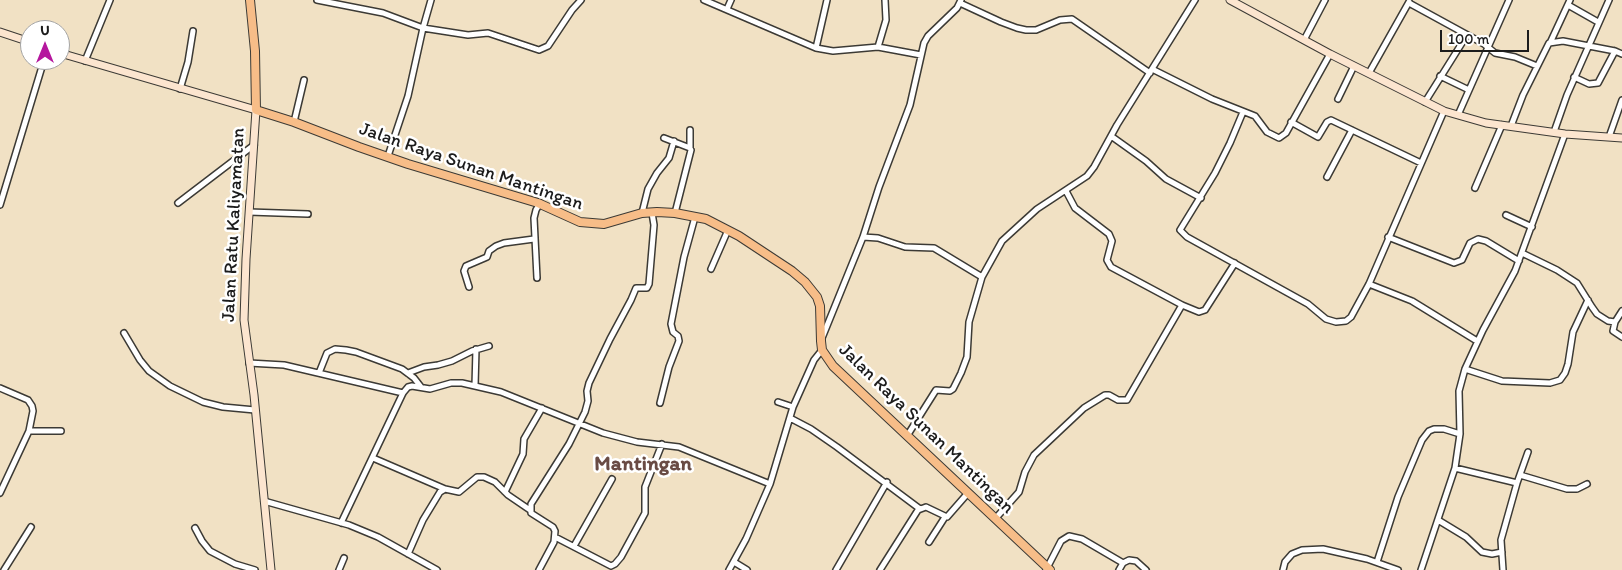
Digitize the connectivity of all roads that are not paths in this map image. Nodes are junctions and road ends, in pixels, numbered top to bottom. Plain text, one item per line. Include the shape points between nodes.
1 (110, 0) edge
2 (250, 0) edge
3 (317, 0) edge
4 (431, 0) edge
5 (581, 0) edge
6 (704, 0) edge
7 (731, 0) edge
8 (827, 0) edge
9 (885, 0) edge
10 (1196, 0) edge
11 (1230, 0) edge
12 (1325, 0) edge
13 (1509, 0) edge
14 (1609, 0) edge
15 (961, 1) edge
16 (1410, 1) edge
17 (1569, 2) edge
18 (727, 9) junction
19 (1598, 22) junction
20 (423, 28) junction
21 (192, 31) dead end
22 (0, 32) edge
23 (1467, 35) junction
24 (20, 39) edge
25 (1304, 40) junction
26 (1550, 42) junction
27 (878, 47) junction
28 (1487, 47) junction
29 (1588, 47) junction
30 (816, 48) junction
31 (1614, 51) junction
32 (1330, 54) junction
33 (1622, 54) edge
34 (920, 55) junction
35 (70, 56) edge
36 (85, 61) junction
37 (1354, 66) junction
38 (1537, 66) junction
39 (41, 70) edge
40 (1151, 71) junction
41 (1369, 73) junction
42 (1440, 76) junction
43 (1574, 77) junction
44 (304, 80) dead end
45 (180, 89) junction
46 (1469, 90) junction
47 (1338, 99) dead end
48 (1622, 100) edge
49 (1425, 102) junction
50 (256, 110) junction
51 (1444, 111) junction
52 (1243, 112) junction
53 (1458, 115) junction
54 (294, 122) junction
55 (1291, 122) junction
56 (1502, 125) junction
57 (1511, 126) junction
58 (690, 130) dead end
59 (1352, 130) junction
60 (1554, 132) junction
61 (1565, 134) junction
62 (1111, 136) junction
63 (1609, 137) junction
64 (664, 138) dead end
65 (1622, 138) edge
66 (674, 141) junction
67 (254, 145) junction
68 (690, 148) junction
69 (388, 156) junction
70 (1421, 163) junction
71 (1327, 177) dead end
72 (1475, 188) dead end
73 (1066, 191) junction
74 (1200, 198) junction
75 (178, 203) dead end
76 (539, 203) junction
77 (0, 205) edge
78 (249, 212) junction
79 (652, 213) junction
80 (675, 213) junction
81 (308, 214) dead end
82 (642, 214) junction
83 (1506, 215) dead end
84 (695, 217) junction
85 (1532, 227) junction
86 (728, 230) junction
87 (863, 237) junction
88 (1388, 237) junction
89 (534, 239) junction
90 (1522, 252) junction
91 (1519, 261) junction
92 (1235, 264) junction
93 (711, 270) dead end
94 (982, 277) junction
95 (536, 278) dead end
96 (1369, 284) junction
97 (469, 287) dead end
98 (1588, 300) junction
99 (1182, 305) junction
100 (1622, 311) edge
101 (1615, 322) junction
102 (124, 333) dead end
103 (1622, 337) edge
104 (821, 341) junction
105 (1477, 341) junction
106 (489, 346) dead end
107 (476, 349) junction
108 (822, 350) junction
109 (250, 363) junction
110 (1465, 369) junction
111 (319, 373) junction
112 (408, 373) junction
113 (475, 386) junction
114 (422, 387) junction
115 (0, 388) edge
116 (403, 393) junction
117 (778, 402) dead end
118 (660, 403) dead end
119 (793, 407) junction
120 (542, 408) junction
121 (255, 410) junction
122 (790, 418) junction
123 (580, 424) junction
124 (29, 431) junction
125 (61, 431) dead end
126 (1460, 434) junction
127 (907, 436) junction
128 (662, 444) junction
129 (1528, 452) dead end
130 (373, 458) junction
131 (1455, 468) junction
132 (1520, 475) junction
133 (612, 479) dead end
134 (886, 482) junction
135 (1517, 483) junction
136 (770, 484) junction
137 (1587, 484) dead end
138 (445, 489) junction
139 (506, 492) junction
140 (0, 493) edge
141 (968, 493) junction
142 (264, 501) junction
143 (920, 508) junction
144 (530, 510) junction
145 (945, 517) junction
146 (995, 519) junction
147 (1438, 520) junction
148 (341, 523) junction
149 (31, 527) dead end
150 (195, 528) dead end
151 (555, 537) junction
152 (929, 542) dead end
153 (574, 546) junction
154 (1502, 552) junction
155 (408, 554) junction
156 (344, 558) dead end
157 (734, 562) junction
158 (1377, 562) junction
159 (1123, 563) junction
160 (612, 568) edge
161 (1048, 569) edge
162 (4, 570) edge
163 (255, 570) edge
164 (271, 570) edge
165 (339, 570) edge
166 (437, 570) edge
167 (539, 570) edge
168 (729, 570) edge
169 (747, 570) edge
170 (836, 570) edge
171 (880, 570) edge
172 (1118, 570) edge
173 (1146, 570) edge
174 (1284, 570) edge
175 (1398, 570) edge
176 (1421, 570) edge
177 (1503, 570) edge

1 - 36 street
2 - 50 main road, Jalan Ratu Kaliyamatan
3 - 20 street via 383,13
4 - 20 street
5 - 20 street via 550,44 542,50 488,33 468,35
6 - 18 street
7 - 18 street
8 - 30 street
9 - 27 street via 886,20
10 - 40 street
11 - 25 street
12 - 25 street
13 - 28 street
14 - 19 street
15 - 34 street via 928,36
15 - 40 street via 1026,30 1036,30 1072,18
16 - 23 street
16 - 41 street
17 - 19 street
17 - 26 street
18 - 30 street
19 - 29 street
20 - 69 street via 408,96
21 - 45 street
22 - 24 street
23 - 28 street
23 - 42 street
25 - 32 street
26 - 29 street via 1563,41
26 - 38 street
27 - 30 street via 833,51
27 - 34 street
28 - 38 street via 1498,55 1515,57
28 - 46 street
29 - 31 street
29 - 43 street
31 - 33 street
31 - 43 street via 1598,83 1589,84
32 - 37 street
32 - 55 street
34 - 87 street via 910,105
35 - 36 street, Jalan Raya Sunan Mantingan
36 - 45 street, Jalan Raya Sunan Mantingan
37 - 41 street
37 - 47 street
38 - 57 street
39 - 77 street
40 - 52 street
40 - 62 street
41 - 49 street
42 - 46 street
42 - 49 street
43 - 60 street
44 - 54 street
45 - 50 street, Jalan Raya Sunan Mantingan
46 - 53 street
48 - 63 street
49 - 51 street
50 - 54 main road, Jalan Raya Sunan Mantingan
50 - 67 street, Jalan Ratu Kaliyamatan
51 - 53 street
51 - 70 street
52 - 55 street via 1258,118 1268,132 1279,138
52 - 74 street
53 - 56 street
54 - 69 main road, Jalan Raya Sunan Mantingan
55 - 59 street via 1318,137 1330,120
56 - 57 street
56 - 72 street
57 - 60 street
58 - 68 street
59 - 70 street
59 - 71 street
60 - 61 street
61 - 63 street
61 - 85 street
62 - 73 street via 1087,176
62 - 74 street via 1166,178
63 - 65 street
64 - 66 street
66 - 68 street
66 - 82 street via 669,158 648,189
67 - 75 street
67 - 78 street, Jalan Ratu Kaliyamatan
68 - 80 street
69 - 76 main road, Jalan Raya Sunan Mantingan
70 - 88 street
73 - 94 street via 1038,209 1002,241
73 - 99 street via 1075,208 1109,234 1112,241 1107,260 1111,267
74 - 92 street via 1180,230
76 - 82 main road, Jalan Raya Sunan Mantingan via 580,222 593,224
76 - 89 street
78 - 81 street
78 - 109 street, Jalan Ratu Kaliyamatan via 244,320
79 - 80 main road, Jalan Raya Sunan Mantingan
79 - 82 main road, Jalan Raya Sunan Mantingan
79 - 123 street via 654,226 649,284 647,288 636,288 610,340 589,383 588,402
80 - 84 main road, Jalan Raya Sunan Mantingan
83 - 85 street
84 - 86 main road, Jalan Raya Sunan Mantingan
84 - 118 street via 671,324 679,340
85 - 90 street
86 - 93 street
86 - 104 main road, Jalan Raya Sunan Mantingan via 774,258 805,282 820,306
87 - 94 street via 934,248
87 - 104 street
88 - 91 street via 1454,264 1462,260 1470,244 1478,239
88 - 96 street
89 - 95 street
89 - 97 street via 504,243 492,248 487,257 466,266 464,270
90 - 91 street
90 - 98 street via 1570,277
91 - 105 street
92 - 96 street via 1308,304 1326,320 1336,322 1351,317
92 - 99 street via 1206,310 1200,312
94 - 127 street via 969,322 967,357 957,381 950,391 936,390
96 - 105 street via 1412,301
98 - 101 street via 1597,314
98 - 110 street via 1574,332 1565,373 1560,380 1550,383 1502,381
99 - 146 street via 1127,400 1105,395 1084,408 1034,455 1019,492
100 - 101 street
101 - 103 street via 1613,331
102 - 121 street via 149,371 170,386 203,402
104 - 108 main road, Jalan Raya Sunan Mantingan
105 - 110 street
106 - 107 street
107 - 112 street via 452,362
107 - 113 street
108 - 119 street via 814,360
108 - 127 main road, Jalan Raya Sunan Mantingan via 832,366
109 - 111 street via 278,364
109 - 121 street, Jalan Ratu Kaliyamatan
110 - 126 street via 1458,396
111 - 112 street via 327,353 335,350 356,352
111 - 116 street
112 - 114 street
113 - 114 street via 455,382 433,389
113 - 120 street via 507,393
114 - 116 street via 408,387
115 - 124 street via 31,403 33,416
116 - 130 street
117 - 119 street
119 - 122 street
120 - 123 street
120 - 139 street via 524,439 523,454
121 - 142 street, Jalan Ratu Kaliyamatan
122 - 134 street
122 - 136 street
123 - 128 street via 638,442
123 - 144 street
124 - 125 street
124 - 140 street
126 - 131 street
126 - 158 street via 1434,429 1422,440 1398,497
127 - 141 main road, Jalan Raya Sunan Mantingan
128 - 136 street via 685,449
128 - 160 street via 645,487 645,512
129 - 132 street
130 - 138 street
130 - 148 street
131 - 135 street
131 - 147 street
132 - 135 street
132 - 137 street via 1567,489
133 - 153 street
134 - 143 street
134 - 170 street
135 - 154 street via 1501,540
136 - 157 street
138 - 139 street via 459,492 477,477 484,477
138 - 155 street via 428,511
139 - 144 street
141 - 145 street
141 - 146 main road, Jalan Raya Sunan Mantingan
142 - 148 street
142 - 164 street, Jalan Ratu Kaliyamatan
143 - 145 street via 929,508
143 - 171 street
144 - 151 street via 553,527
145 - 152 street
146 - 161 main road, Jalan Raya Sunan Mantingan
147 - 154 street via 1466,537 1482,552
147 - 176 street
148 - 155 street via 378,537
149 - 162 street
150 - 163 street via 210,551
151 - 153 street
151 - 167 street
153 - 160 street
154 - 177 street
155 - 166 street
156 - 165 street
157 - 168 street
157 - 169 street
158 - 174 street via 1323,549 1302,550 1287,557
158 - 175 street
159 - 161 street via 1082,539 1069,536 1061,541
159 - 172 street
159 - 173 street via 1136,561

